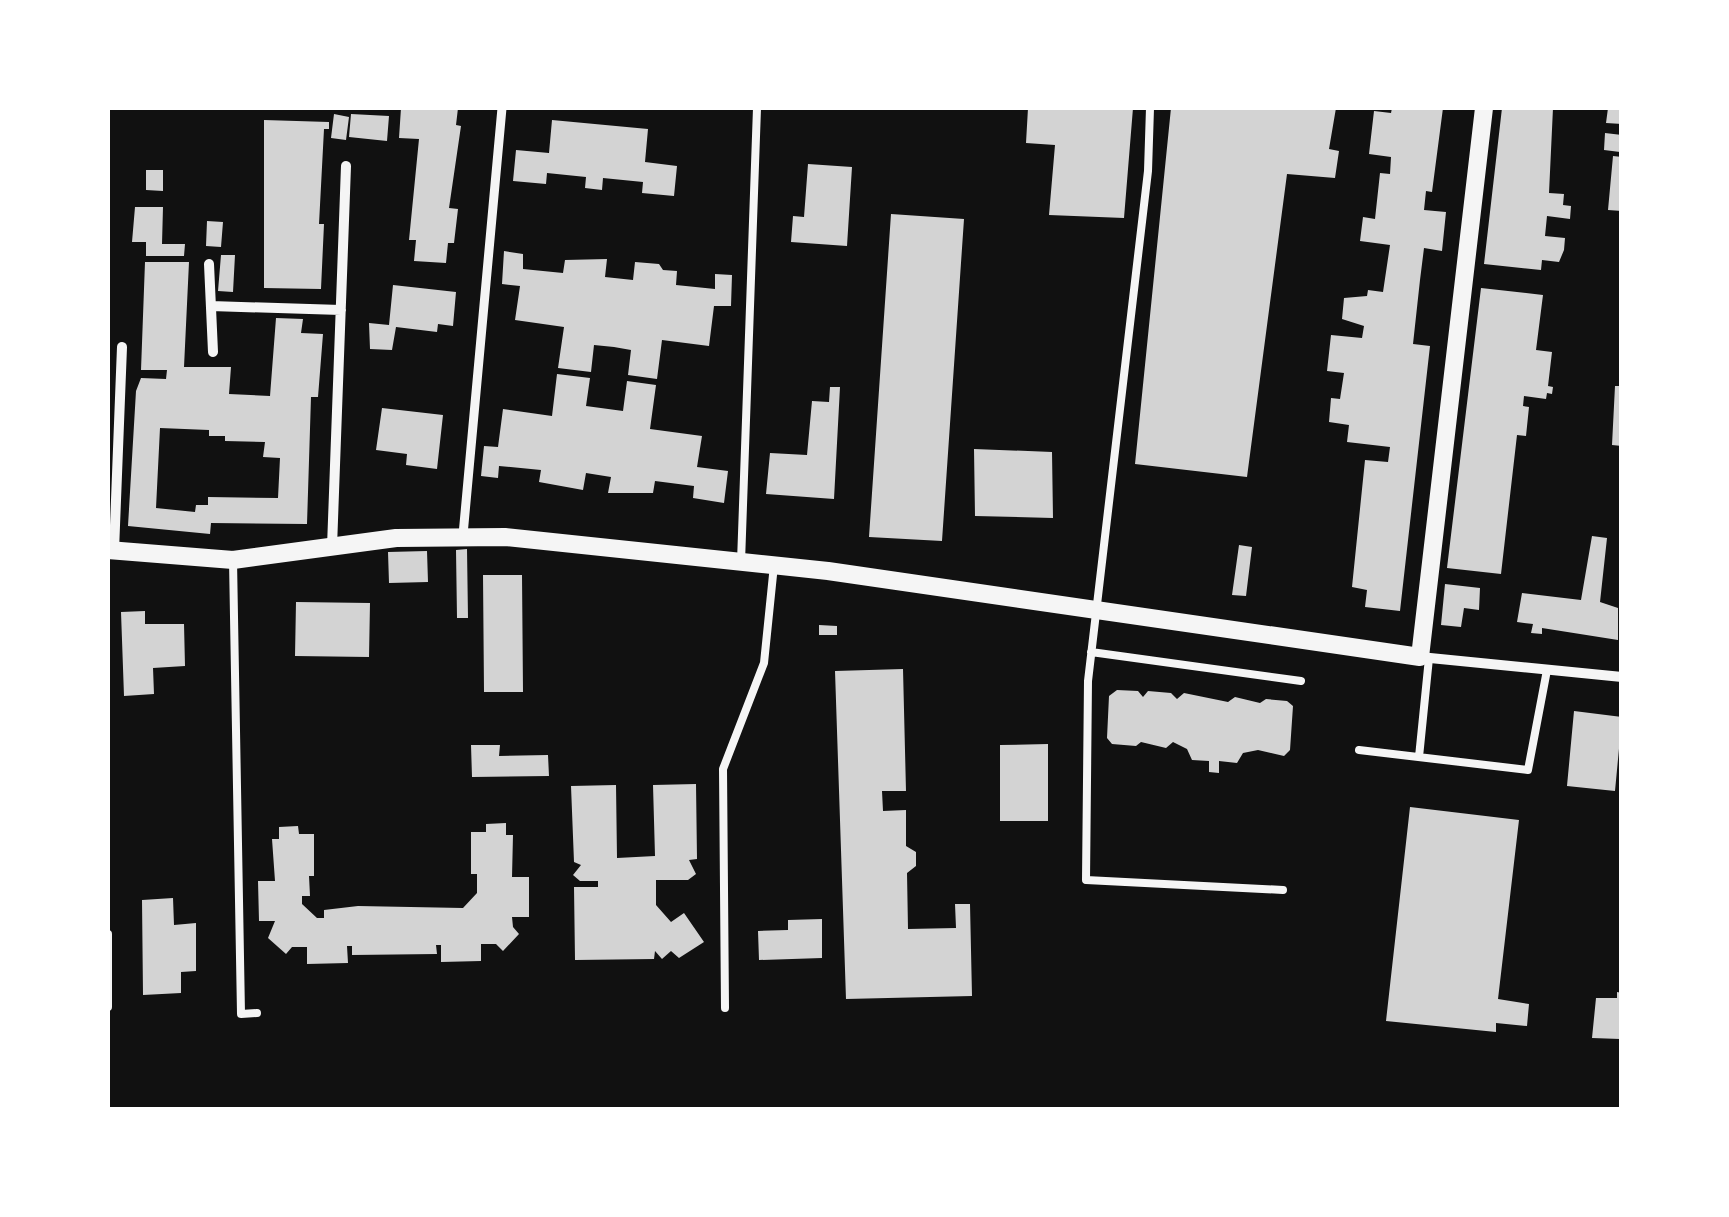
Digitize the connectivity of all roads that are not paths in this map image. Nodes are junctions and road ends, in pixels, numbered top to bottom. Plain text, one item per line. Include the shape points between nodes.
1 (502, 108) edge
2 (757, 108) edge
3 (1150, 108) edge
4 (1484, 108) edge
5 (346, 166) dead end
6 (209, 264) dead end
7 (211, 306) junction
8 (341, 310) junction
9 (122, 347) dead end
10 (213, 352) dead end
11 (463, 536) junction
12 (332, 547) junction
13 (111, 550) edge
14 (234, 560) junction
15 (741, 562) junction
16 (774, 565) junction
17 (1098, 611) junction
18 (1091, 652) junction
19 (1424, 658) junction
20 (1547, 670) junction
21 (1622, 677) edge
22 (1302, 681) dead end
23 (1359, 750) dead end
24 (1419, 757) junction
25 (1283, 890) dead end
26 (108, 934) edge
27 (108, 1006) edge
28 (725, 1008) dead end
29 (257, 1013) dead end

1 - 11 street
2 - 15 lane
3 - 17 lane
4 - 19 street
5 - 8 street
6 - 7 street
7 - 8 street
7 - 10 street
8 - 12 street
9 - 13 street
11 - 12 street
11 - 15 street
12 - 14 street
13 - 14 street
14 - 29 lane via 241,1014
15 - 16 street
16 - 17 street
16 - 28 lane via 764,663 723,770
17 - 18 lane
17 - 19 street
18 - 22 lane
18 - 25 lane via 1086,880
19 - 20 street
19 - 24 lane
20 - 21 street
20 - 24 lane via 1528,770
23 - 24 lane
26 - 27 lane

